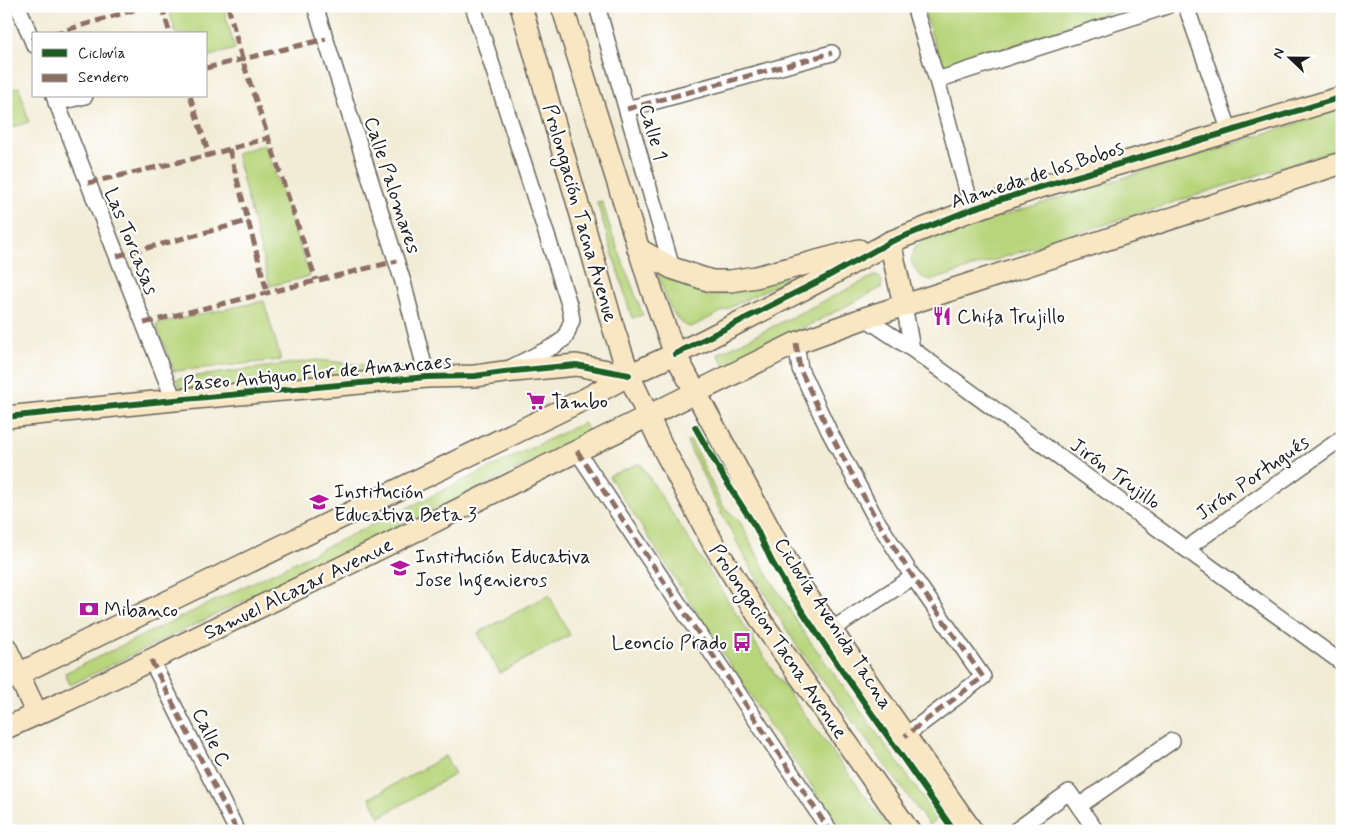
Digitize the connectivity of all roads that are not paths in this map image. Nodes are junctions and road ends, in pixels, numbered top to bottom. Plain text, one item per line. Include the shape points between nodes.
1 (18, 6) edge
2 (315, 6) edge
3 (473, 6) edge
4 (521, 6) edge
5 (562, 6) edge
6 (597, 6) edge
7 (914, 6) edge
8 (1167, 6) edge
9 (1186, 6) edge
10 (32, 41) edge
11 (832, 53) dead end
12 (937, 80) junction
13 (1342, 97) edge
14 (70, 98) edge
15 (55, 100) edge
16 (627, 109) junction
17 (1230, 132) junction
18 (1342, 163) edge
19 (972, 209) junction
20 (890, 242) junction
21 (638, 249) junction
22 (672, 268) junction
23 (904, 305) junction
24 (865, 318) junction
25 (796, 343) junction
26 (912, 349) junction
27 (676, 354) junction
28 (504, 372) junction
29 (629, 375) junction
30 (427, 377) junction
31 (696, 392) junction
32 (174, 400) junction
33 (648, 416) junction
34 (6, 417) edge
35 (1342, 438) edge
36 (577, 451) junction
37 (1186, 549) junction
38 (913, 577) junction
39 (830, 630) junction
40 (6, 648) edge
41 (151, 660) junction
42 (1342, 663) edge
43 (13, 677) edge
44 (37, 714) junction
45 (8, 722) edge
46 (905, 736) junction
47 (1172, 741) dead end
48 (1079, 806) junction
49 (237, 831) edge
50 (830, 831) edge
51 (909, 831) edge
52 (972, 831) edge
53 (1015, 831) edge
54 (1096, 831) edge

1 - 10 street
2 - 30 street, Calle Palomares via 403,282
3 - 28 street via 572,320 565,338
4 - 29 main road, Prolongación Tacna Avenue
5 - 21 main road, Prolongación Tacna Avenue
6 - 16 street, Calle 1
7 - 12 street
8 - 12 street
9 - 17 street
11 - 16 street
12 - 19 street
13 - 17 main road, Alameda de los Bobos
14 - 15 street
15 - 32 street, Las Torcasas
16 - 22 street, Calle 1
17 - 19 main road, Alameda de los Bobos
18 - 23 main road
19 - 20 main road, Alameda de los Bobos
20 - 22 main road via 730,281 711,281
20 - 23 main road
20 - 27 main road, Alameda de los Bobos
21 - 22 main road
21 - 27 main road, Prolongación Tacna Avenue
23 - 24 main road
23 - 26 street
24 - 25 main road
24 - 26 street, Jirón Trujillo
25 - 31 main road
25 - 38 street via 800,369 829,432 876,519
26 - 37 street, Jirón Trujillo
27 - 29 main road
27 - 31 main road, Prolongación Tacna Avenue
28 - 29 main road, Paseo Antiguo Flor de Amancaes via 576,365
28 - 30 main road, Paseo Antiguo Flor de Amancaes
29 - 33 main road, Prolongación Tacna Avenue
29 - 43 main road
30 - 32 main road, Paseo Antiguo Flor de Amancaes
31 - 33 main road, Samuel Alcazar Avenue
31 - 39 main road via 797,580
32 - 34 main road, Paseo Antiguo Flor de Amancaes
33 - 36 main road, Samuel Alcazar Avenue
33 - 51 main road, Prolongacion Tacna Avenue via 714,545 764,625
35 - 37 street, Jirón Portugués
36 - 41 main road, Samuel Alcazar Avenue
36 - 50 street
37 - 42 street, Jirón Trujillo
38 - 39 street
38 - 46 street via 983,677
39 - 46 main road
40 - 43 main road
41 - 44 main road, Samuel Alcazar Avenue
41 - 49 street, Calle C
43 - 44 main road
44 - 45 main road, Samuel Alcazar Avenue
46 - 52 main road
47 - 48 street
48 - 53 street via 1069,792
48 - 54 street

